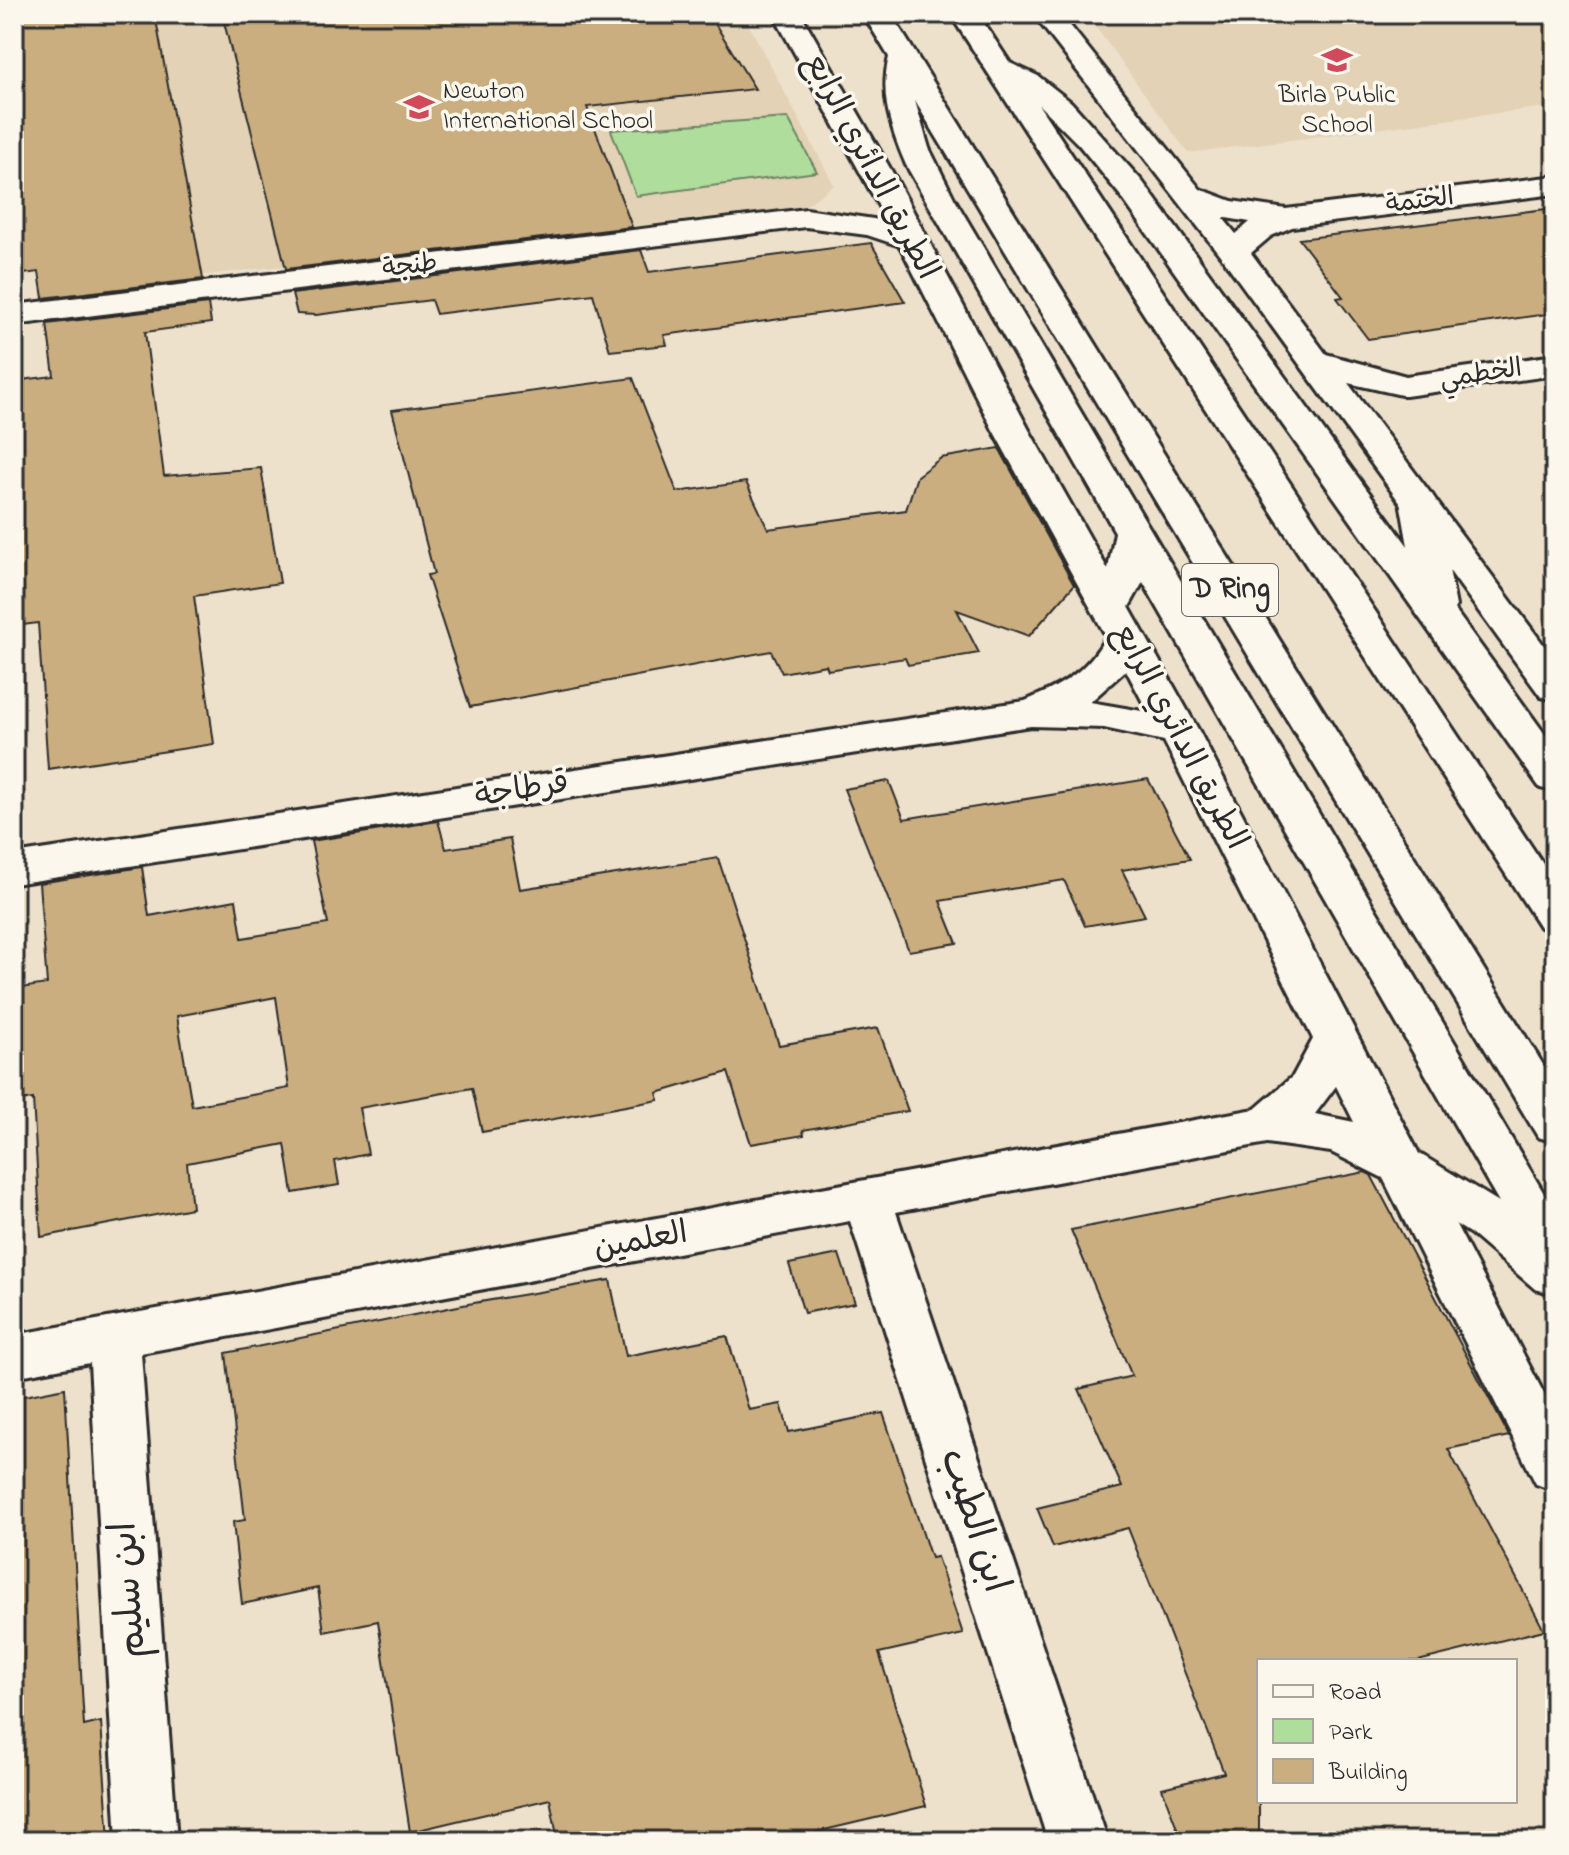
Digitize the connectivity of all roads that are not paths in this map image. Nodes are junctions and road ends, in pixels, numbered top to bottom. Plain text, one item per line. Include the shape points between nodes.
1 (787, 14) edge
2 (877, 14) edge
3 (964, 14) edge
4 (1047, 14) edge
5 (902, 58) junction
6 (993, 62) junction
7 (880, 177) junction
8 (1555, 185) edge
9 (1192, 196) junction
10 (806, 218) junction
11 (1286, 218) junction
12 (910, 239) junction
13 (1234, 252) junction
14 (14, 315) edge
15 (1315, 361) junction
16 (1555, 365) edge
17 (1406, 386) junction
18 (1367, 433) junction
19 (1418, 501) junction
20 (1133, 532) junction
21 (1439, 617) junction
22 (1117, 623) junction
23 (1555, 688) edge
24 (1031, 713) junction
25 (1179, 731) junction
26 (1555, 778) edge
27 (14, 869) edge
28 (1555, 916) edge
29 (1336, 1039) junction
30 (1555, 1124) edge
31 (1267, 1125) junction
32 (1403, 1167) junction
33 (868, 1200) junction
34 (1555, 1256) edge
35 (1555, 1276) edge
36 (114, 1339) junction
37 (14, 1356) edge
38 (1555, 1468) edge
39 (147, 1841) edge
40 (1078, 1841) edge

1 - 7 street, الطريق الدائري الرابع
2 - 5 street, D Ring
3 - 6 street, D Ring
4 - 9 street
5 - 20 street via 899,104 921,163
5 - 30 street, D Ring
6 - 21 street, D Ring via 1051,98 1112,164
6 - 28 street, D Ring
7 - 10 street, طنجة via 849,200
7 - 12 street, الطريق الدائري الرابع
8 - 11 street, الختمة
9 - 11 street, الختمة via 1226,209
9 - 13 street
10 - 12 street, طنجة via 851,222
10 - 14 street, طنجة
11 - 13 street, الختمة via 1260,229
12 - 22 street, الطريق الدائري الرابع
13 - 15 street
15 - 17 street, الخطمي
15 - 18 street
16 - 17 street, الخطمي
17 - 18 street, الخطمي via 1387,398
18 - 19 street
19 - 21 street
19 - 23 street
20 - 22 street, قرطاجة
20 - 34 street
21 - 26 street, D Ring
22 - 24 street, قرطاجة via 1107,671 1069,699
22 - 25 street, الطريق الدائري الرابع
24 - 25 street, قرطاجة via 1104,715
24 - 27 street, قرطاجة
25 - 29 street, الطريق الدائري الرابع
29 - 31 street, العلمين via 1314,1087
29 - 32 street, الطريق الدائري الرابع
31 - 32 street, العلمين via 1340,1135
31 - 33 street, العلمين
32 - 35 street, العلمين via 1488,1220
32 - 38 street, الطريق الدائري الرابع
33 - 36 street, العلمين
33 - 40 street, ابن الطيب
36 - 37 street, العلمين
36 - 39 street, ابن سليم

